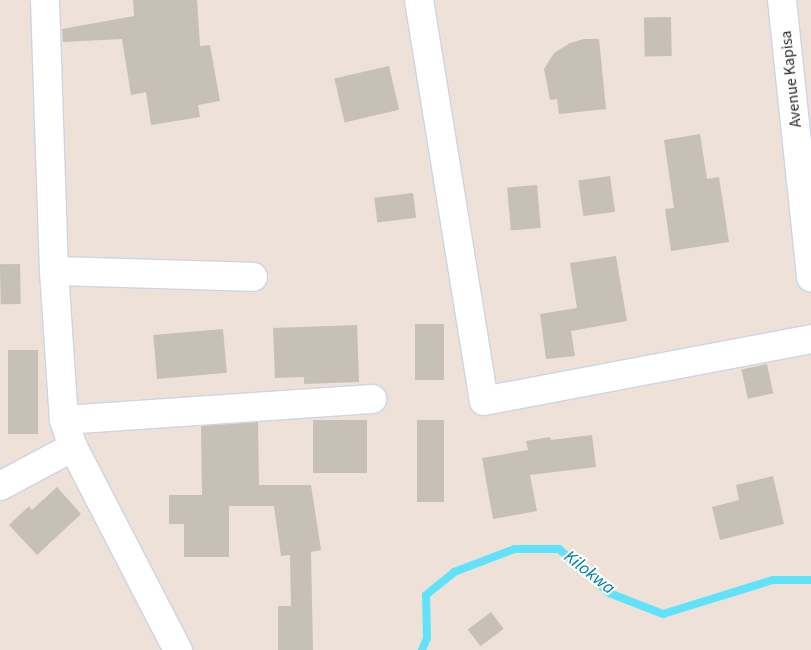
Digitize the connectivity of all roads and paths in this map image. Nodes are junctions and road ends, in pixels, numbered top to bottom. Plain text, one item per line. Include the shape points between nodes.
1 (45, 0) edge
2 (419, 0) edge
3 (782, 0) edge
4 (54, 271) junction
5 (253, 277) dead end
6 (811, 277) edge
7 (811, 339) edge
8 (372, 399) dead end
9 (64, 420) junction
10 (73, 447) junction
11 (0, 486) edge
12 (178, 650) edge

1 - 4 street
2 - 7 street via 484,401
3 - 6 street, Avenue Kapisa
4 - 5 street
4 - 9 street
8 - 9 street
9 - 10 street
10 - 11 street
10 - 12 street

